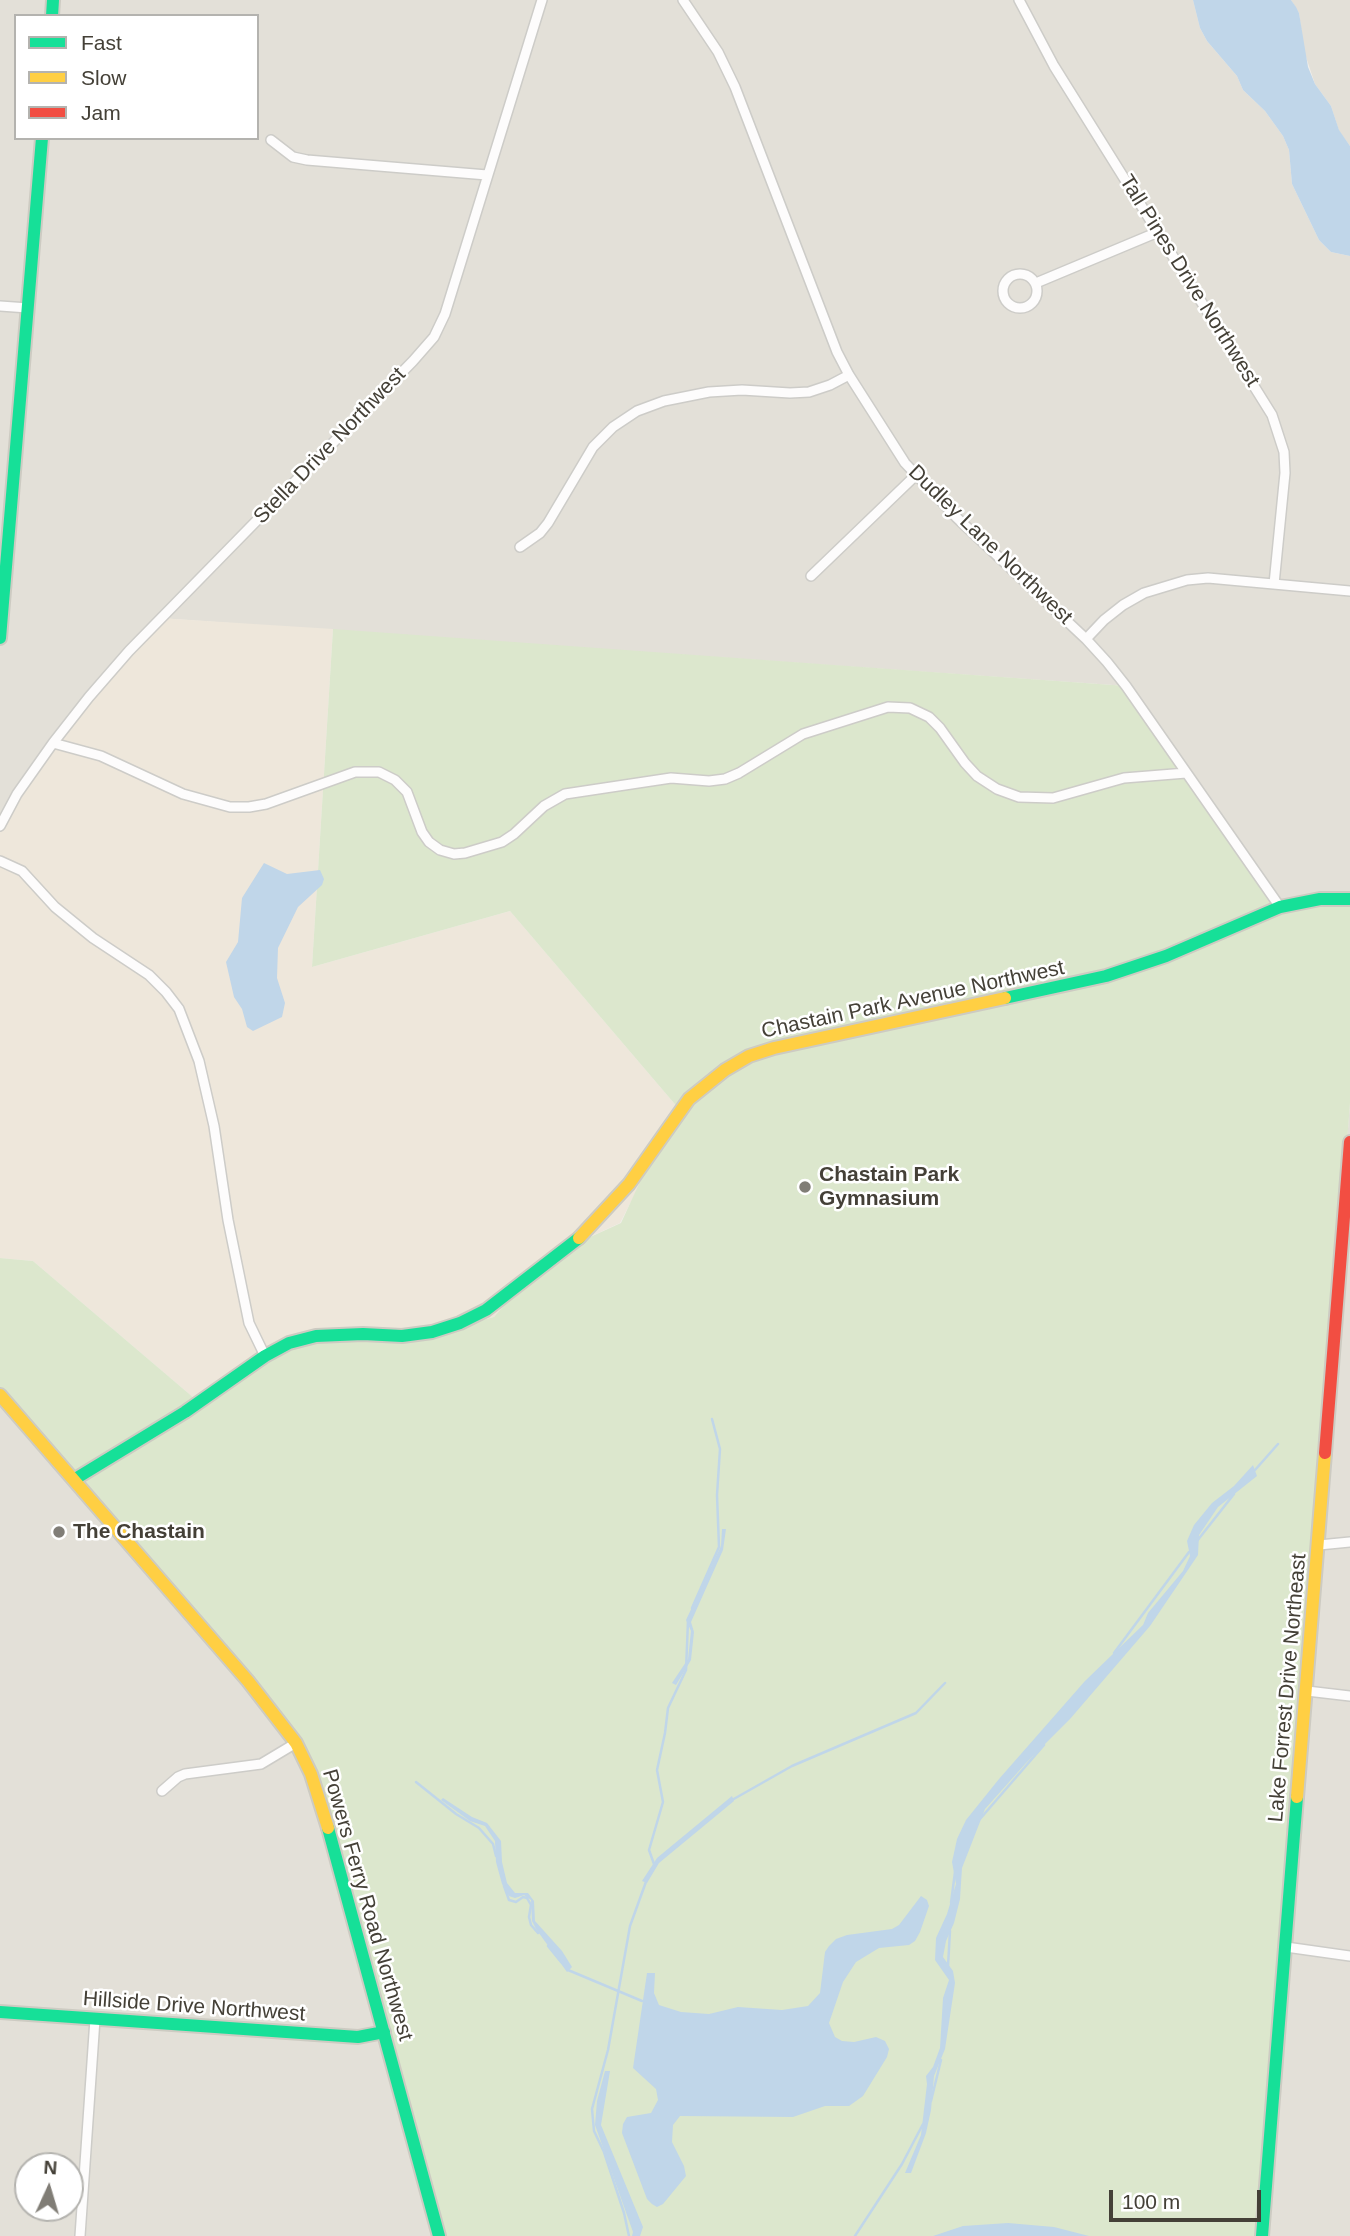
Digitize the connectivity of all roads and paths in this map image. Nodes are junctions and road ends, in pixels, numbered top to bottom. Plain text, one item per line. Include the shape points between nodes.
1 (542, 0) edge
2 (684, 0) edge
3 (1019, 0) edge
4 (42, 140) edge
5 (271, 141) dead end
6 (487, 175) junction
7 (1158, 232) junction
8 (1036, 284) dead end
9 (0, 306) edge
10 (28, 308) junction
11 (849, 375) junction
12 (916, 475) junction
13 (6, 503) edge
14 (520, 547) dead end
15 (811, 576) dead end
16 (1274, 584) junction
17 (1350, 590) edge
18 (0, 638) edge
19 (1086, 639) junction
20 (53, 743) junction
21 (1186, 773) junction
22 (0, 826) edge
23 (0, 861) edge
24 (1350, 899) edge
25 (1280, 907) junction
26 (1350, 1142) edge
27 (265, 1356) junction
28 (2, 1400) edge
29 (75, 1479) junction
30 (1350, 1542) edge
31 (1319, 1545) junction
32 (1307, 1691) junction
33 (1350, 1696) edge
34 (296, 1744) junction
35 (162, 1791) dead end
36 (1286, 1947) junction
37 (1350, 1956) edge
38 (0, 2012) edge
39 (95, 2019) junction
40 (384, 2032) junction
41 (80, 2236) edge
42 (439, 2236) edge
43 (1262, 2236) edge

1 - 6 street, Stella Drive Northwest
2 - 11 street, Dudley Lane Northwest via 718,52 734,87
3 - 7 street, Tall Pines Drive Northwest via 1054,66
4 - 10 street
5 - 6 street via 293,157 307,160
6 - 20 street, Stella Drive Northwest via 446,314 434,337 129,651
7 - 8 street
7 - 16 street, Tall Pines Drive Northwest via 1278,430 1285,473
9 - 10 street
10 - 13 street
11 - 12 street, Dudley Lane Northwest
11 - 14 street via 809,392 709,392 637,411 593,447 548,523
12 - 15 street
12 - 19 street, Dudley Lane Northwest
13 - 18 street
16 - 17 street
16 - 19 street via 1208,578 1166,584 1123,605
19 - 21 street, Dudley Lane Northwest via 1126,685
20 - 21 street via 101,756 183,794 230,807 266,804 355,772 379,772 407,792 429,842 454,854 502,842 565,794 671,778 725,779 803,734 888,707 910,708 929,718 977,776 1019,797 1053,798 1124,778
20 - 22 street, Stella Drive Northwest
21 - 25 street, Dudley Lane Northwest
23 - 27 street via 22,872 83,931 149,975 178,1009 199,1061 250,1323
24 - 25 street, Chastain Park Avenue Northwest
25 - 27 street, Chastain Park Avenue Northwest via 1166,956 1106,976 749,1056 689,1099 629,1184 590,1228 486,1310 432,1332 316,1336
26 - 31 street, Lake Forrest Drive Northeast
27 - 29 street, Chastain Park Avenue Northwest via 185,1412
28 - 29 street, Powers Ferry Road Northwest
29 - 34 street, Powers Ferry Road Northwest
30 - 31 street
31 - 32 street, Lake Forrest Drive Northeast
32 - 33 street
32 - 36 street, Lake Forrest Drive Northeast
34 - 35 street via 261,1764 185,1774
34 - 40 street, Powers Ferry Road Northwest via 325,1817
36 - 37 street
36 - 43 street, Lake Forrest Drive Northeast
38 - 39 street, Hillside Drive Northwest
39 - 40 street, Hillside Drive Northwest via 358,2037
39 - 41 street
40 - 42 street, Powers Ferry Road Northwest

